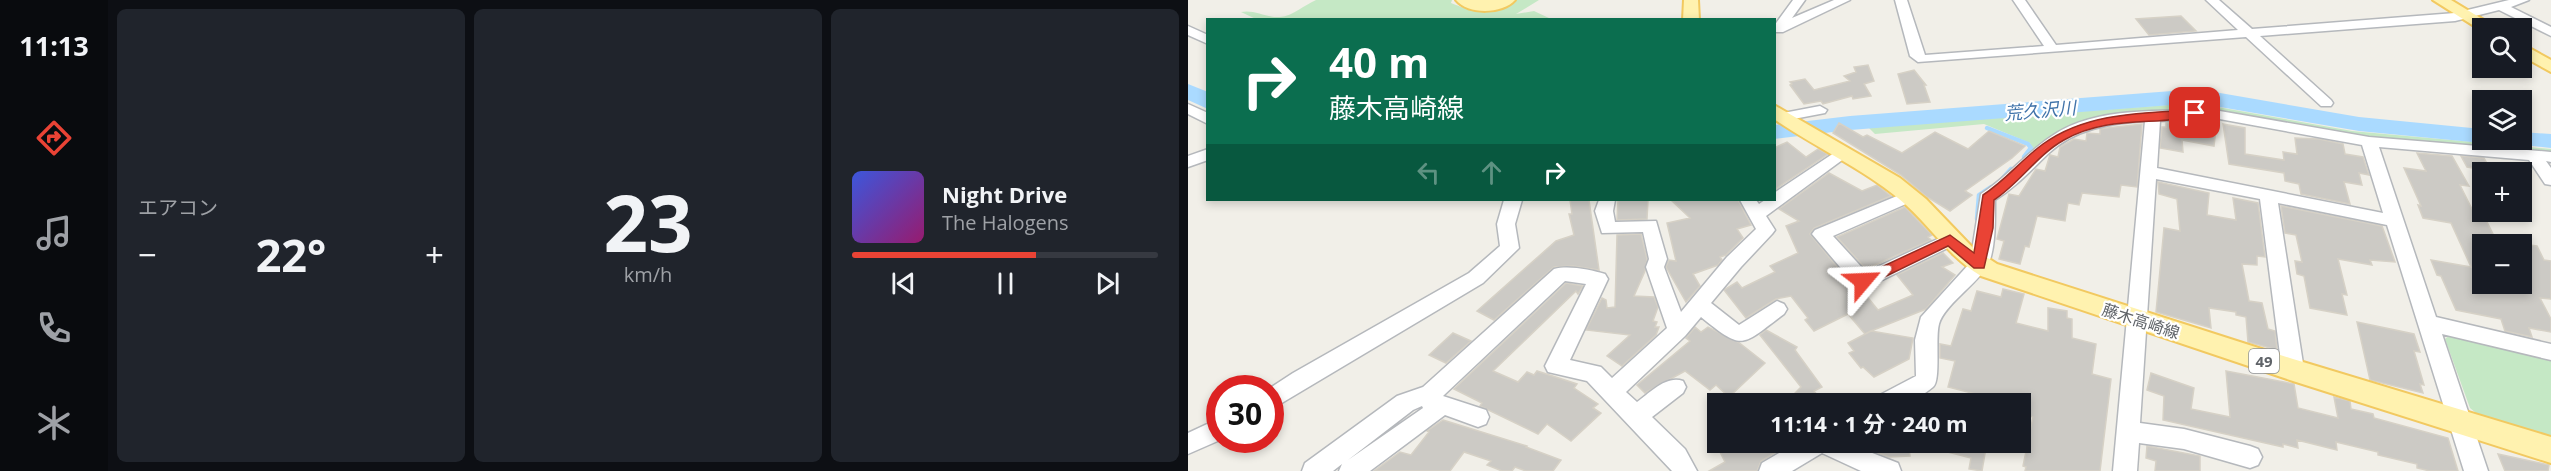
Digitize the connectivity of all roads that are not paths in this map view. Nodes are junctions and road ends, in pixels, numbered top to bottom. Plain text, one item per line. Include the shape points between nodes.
1 (1463, 0) edge
2 (1508, 0) edge
3 (1691, 0) edge
4 (1799, 0) edge
5 (1844, 0) edge
6 (1901, 0) edge
7 (2019, 0) edge
8 (2212, 0) edge
9 (2440, 0) edge
10 (2523, 0) edge
11 (2501, 6) junction
12 (2468, 15) junction
13 (1691, 18) edge
14 (2473, 18) edge
15 (1188, 30) edge
16 (1777, 32) edge
17 (2551, 32) edge
18 (2249, 34) junction
19 (1206, 39) edge
20 (2054, 49) junction
21 (2532, 56) edge
22 (2551, 68) edge
23 (2326, 103) dead end
24 (1188, 108) edge
25 (1821, 110) dead end
26 (1782, 115) edge
27 (2153, 116) junction
28 (1206, 119) edge
29 (2369, 141) junction
30 (1843, 152) junction
31 (1206, 155) edge
32 (2534, 156) junction
33 (2551, 157) edge
34 (1188, 162) edge
35 (2150, 172) junction
36 (2551, 180) edge
37 (1776, 192) edge
38 (2268, 195) junction
39 (1909, 196) junction
40 (1512, 201) edge
41 (1607, 201) edge
42 (1753, 206) edge
43 (2396, 221) junction
44 (1950, 240) junction
45 (1979, 265) junction
46 (1700, 305) junction
47 (1777, 309) dead end
48 (2137, 319) junction
49 (2428, 323) junction
50 (1678, 330) junction
51 (2551, 352) edge
52 (2293, 370) junction
53 (1675, 387) dead end
54 (1612, 390) junction
55 (1284, 391) edge
56 (1904, 393) edge
57 (1432, 400) junction
58 (1636, 416) junction
59 (1478, 417) dead end
60 (2461, 422) junction
61 (2128, 432) junction
62 (1206, 435) edge
63 (1188, 444) edge
64 (2551, 450) edge
65 (1801, 453) edge
66 (1843, 453) edge
67 (2250, 457) dead end
68 (1314, 471) edge
69 (1351, 471) edge
70 (1685, 471) edge
71 (1771, 471) edge
72 (1889, 471) edge
73 (2125, 471) edge
74 (2476, 471) edge

1 - 2 main road via 1473,6
3 - 13 main road
4 - 16 street
5 - 16 street
6 - 20 street via 1920,58
7 - 20 street
8 - 18 street
9 - 12 main road
10 - 11 street
11 - 12 street
11 - 17 street
12 - 14 main road
12 - 18 street
15 - 19 street
18 - 20 street
18 - 23 street
21 - 22 main road
24 - 28 street
25 - 26 street
26 - 30 main road, 藤木高崎線 / 49
27 - 29 street via 2223,115
27 - 35 street
27 - 45 street via 2088,125 2044,149 2007,185 1987,198
29 - 32 street
29 - 43 street
30 - 37 street
30 - 39 main road, 藤木高崎線 / 49
31 - 34 street
32 - 33 street
32 - 36 street
35 - 38 street
35 - 48 street
38 - 43 street
38 - 52 street
39 - 44 main road, 藤木高崎線 / 49
39 - 44 street via 1821,234 1863,281
40 - 55 street via 1504,233 1510,248 1476,278
41 - 50 street via 1604,211 1608,230 1650,225 1659,259 1655,267
42 - 46 street via 1766,230
43 - 49 street
44 - 45 main road, 藤木高崎線 / 49
45 - 48 main road, 藤木高崎線 / 49
45 - 56 street via 1931,317 1925,352 1927,380
46 - 47 street via 1736,334
46 - 50 street
48 - 52 main road, 藤木高崎線 / 49
48 - 61 street
49 - 51 street
49 - 60 street
50 - 54 street
52 - 60 main road, 藤木高崎線 / 49
53 - 58 street
54 - 57 street via 1593,373 1556,366 1598,279 1561,274
54 - 58 street
57 - 59 street
57 - 68 street via 1406,404
57 - 69 street via 1435,412
58 - 70 street
60 - 64 main road, 藤木高崎線 / 49
60 - 74 street
61 - 67 street via 2184,439
61 - 73 street
62 - 63 street
65 - 71 street
66 - 72 street

